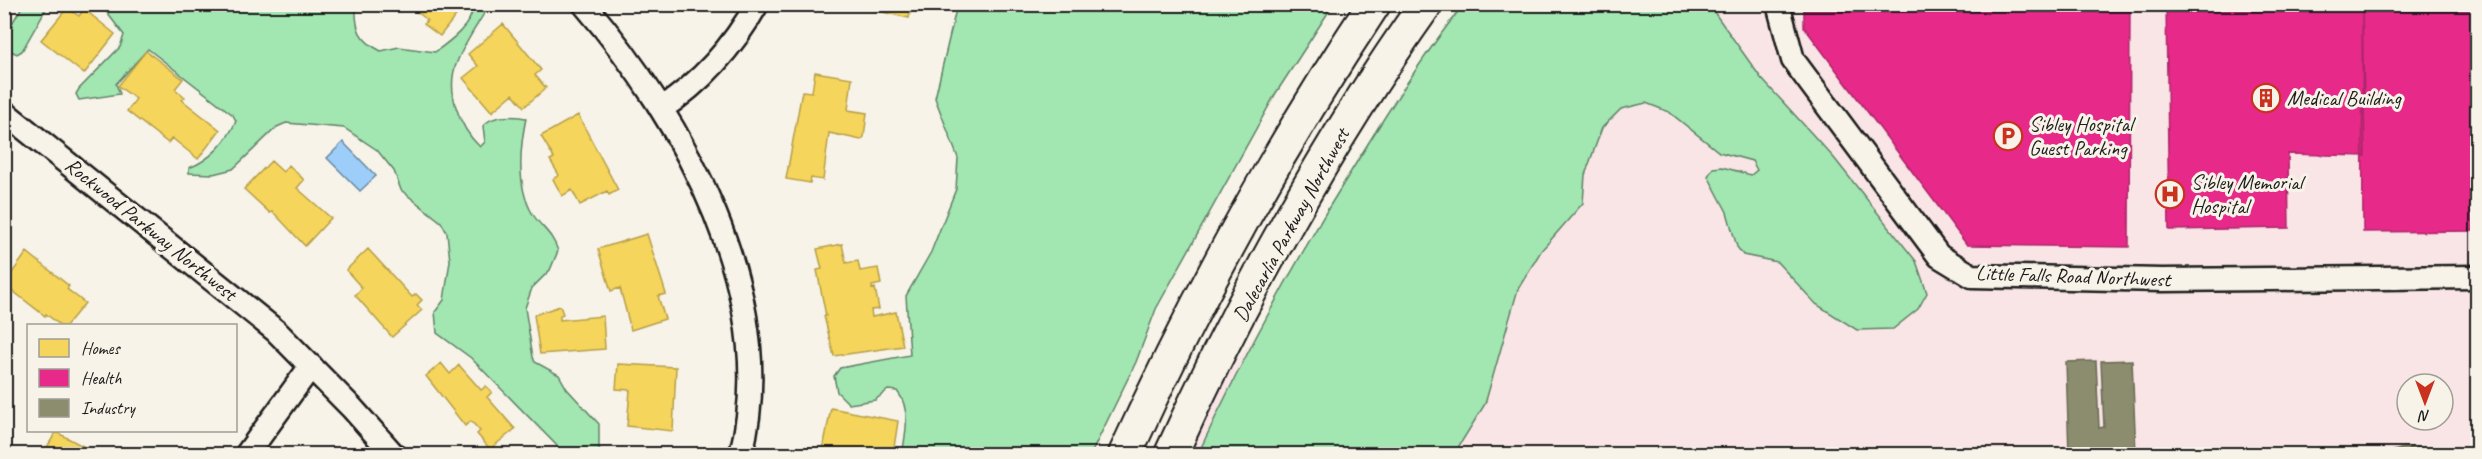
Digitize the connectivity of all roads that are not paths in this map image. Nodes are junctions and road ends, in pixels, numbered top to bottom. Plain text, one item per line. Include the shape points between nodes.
1 (584, 4) edge
2 (757, 4) edge
3 (1374, 4) edge
4 (1426, 4) edge
5 (1778, 4) edge
6 (661, 109) junction
7 (4, 112) edge
8 (2478, 277) edge
9 (311, 366) junction
10 (247, 454) edge
11 (393, 454) edge
12 (741, 454) edge
13 (1125, 454) edge
14 (1171, 454) edge

1 - 6 street via 623,52
2 - 6 street via 717,63
3 - 13 main road, Dalecarlia Parkway Northwest via 1296,128 1222,258
4 - 14 main road, Dalecarlia Parkway Northwest via 1366,94 1294,215
5 - 8 street, Little Falls Road Northwest via 1793,60 1939,256 1972,276 2162,280
6 - 12 street via 711,205 741,303 749,343 750,379
7 - 9 street, Rockwood Parkway Northwest via 220,284
9 - 10 street
9 - 11 street, Rockwood Parkway Northwest

